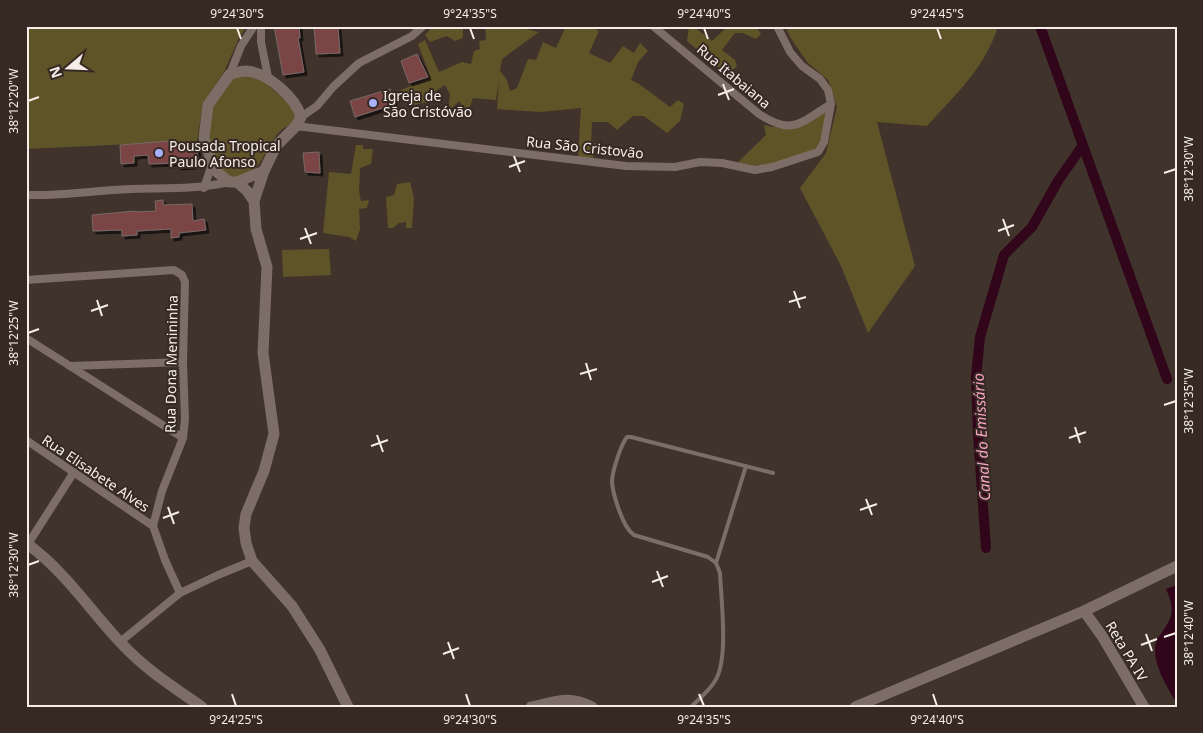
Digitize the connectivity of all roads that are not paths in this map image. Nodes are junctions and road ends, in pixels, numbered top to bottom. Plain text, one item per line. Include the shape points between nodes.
1 (254, 26) edge
2 (262, 26) edge
3 (423, 26) edge
4 (653, 26) edge
5 (777, 26) edge
6 (230, 74) junction
7 (268, 77) junction
8 (831, 104) junction
9 (299, 122) junction
10 (212, 164) junction
11 (264, 171) junction
12 (233, 182) junction
13 (204, 188) junction
14 (26, 195) edge
15 (254, 201) junction
16 (26, 280) edge
17 (26, 338) edge
18 (182, 362) junction
19 (70, 366) junction
20 (183, 438) junction
21 (26, 440) edge
22 (746, 466) junction
23 (74, 472) junction
24 (772, 473) dead end
25 (152, 526) junction
26 (27, 543) edge
27 (252, 561) junction
28 (716, 563) junction
29 (1177, 566) edge
30 (180, 593) junction
31 (1084, 611) junction
32 (120, 642) junction
33 (202, 707) edge
34 (348, 707) edge
35 (531, 707) edge
36 (592, 707) edge
37 (691, 707) edge
38 (855, 707) edge
39 (1144, 707) edge

1 - 6 street via 241,46
2 - 7 street via 261,42
3 - 9 street via 412,36 359,64
4 - 8 street, Rua Itabaiana via 774,124 796,125
5 - 8 street via 790,52 828,90
6 - 7 street via 246,71
6 - 10 street via 208,105 204,138
7 - 9 street via 296,104
8 - 9 street, Rua São Cristovão via 824,142 818,152 755,170 700,162 675,167 626,166
9 - 11 street via 276,146
10 - 12 street via 217,172
10 - 13 street
11 - 12 street
11 - 15 street
12 - 13 street
12 - 15 street via 247,191
13 - 14 street
15 - 27 street via 256,229 267,267 263,353 274,434 264,471 246,514 244,528
16 - 18 street, Rua Dona Menininha via 174,270 182,275 185,282
17 - 19 street
18 - 19 street
18 - 20 street, Rua Dona Menininha
19 - 20 street
20 - 25 street, Rua Dona Menininha
21 - 23 street, Rua Elisabete Alves
22 - 24 lane
22 - 28 lane
22 - 28 lane via 630,437 622,443 612,481 622,522 628,532 708,557
23 - 25 street, Rua Elisabete Alves
23 - 26 street
25 - 30 street
26 - 32 street via 68,580
27 - 30 street
27 - 34 street via 292,606 320,650
28 - 37 lane via 720,573 723,637 720,668 716,680
29 - 31 street
30 - 32 street
31 - 38 street
31 - 39 street, Reta PA IV
32 - 33 street via 147,669
35 - 36 street via 569,699

